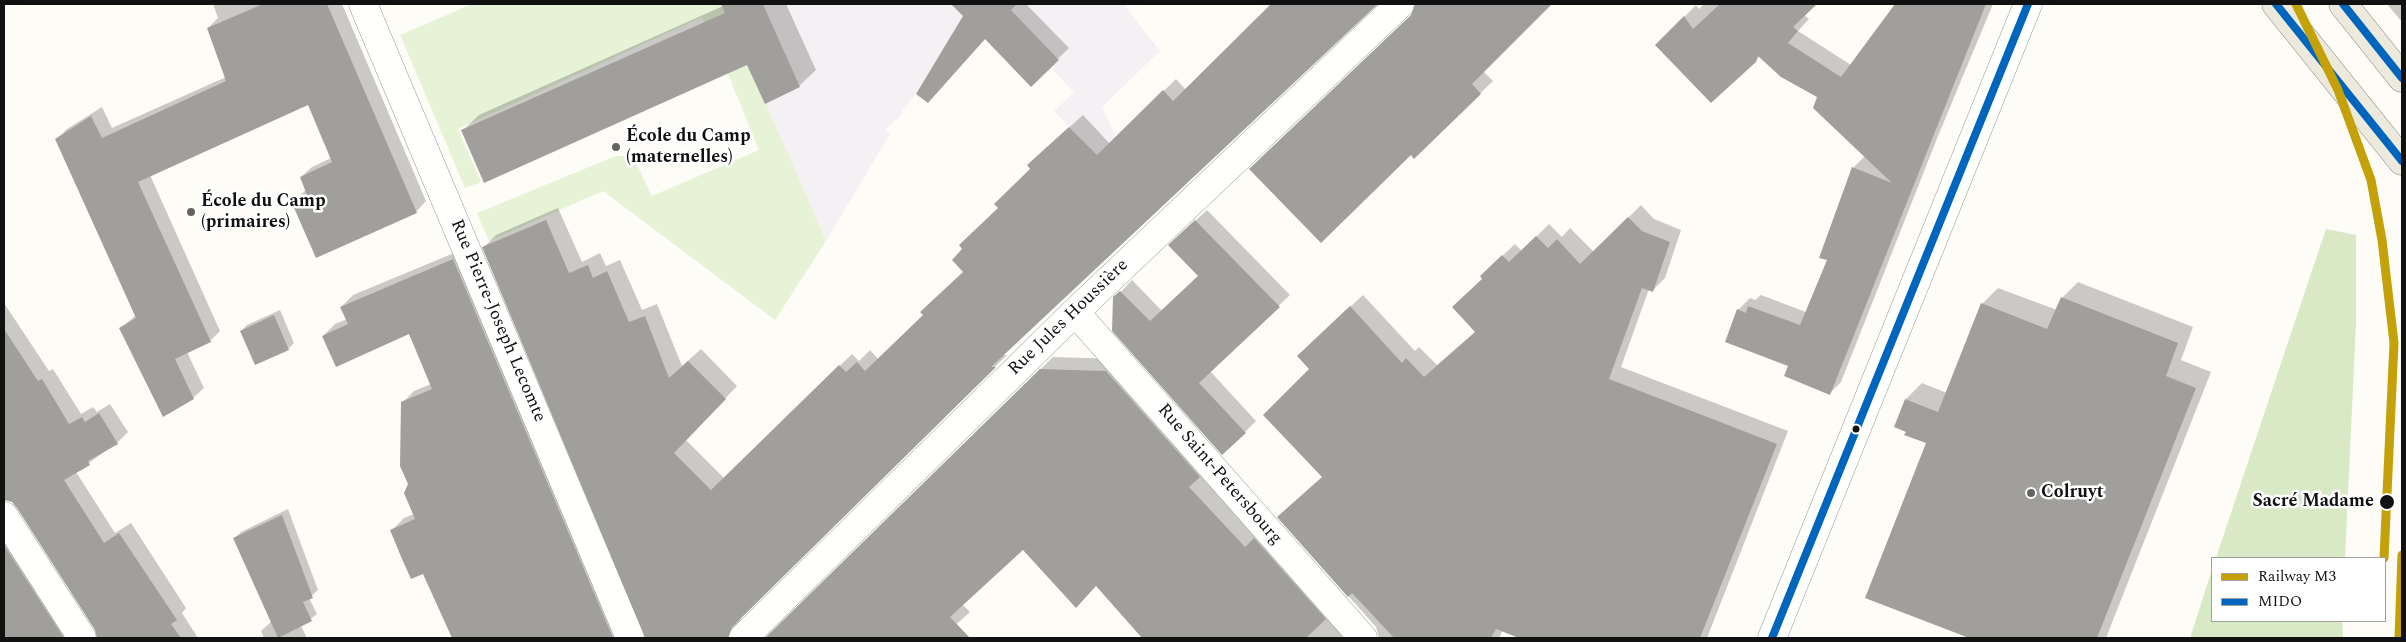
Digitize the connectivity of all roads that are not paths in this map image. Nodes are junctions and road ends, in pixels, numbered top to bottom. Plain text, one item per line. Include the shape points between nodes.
1 (363, 4) edge
2 (1400, 4) edge
3 (2028, 4) edge
4 (2276, 4) edge
5 (2343, 4) edge
6 (2402, 78) edge
7 (2402, 161) edge
8 (1074, 312) junction
9 (4, 516) edge
10 (82, 638) edge
11 (630, 638) edge
12 (742, 638) edge
13 (1363, 638) edge
14 (1772, 638) edge

1 - 11 street, Rue Pierre-Joseph Lecomte
2 - 8 street, Rue Jules Houssière
3 - 14 street
4 - 7 main road
5 - 6 main road
8 - 12 street, Rue Jules Houssière
8 - 13 street, Rue Saint-Petersbourg
9 - 10 street

